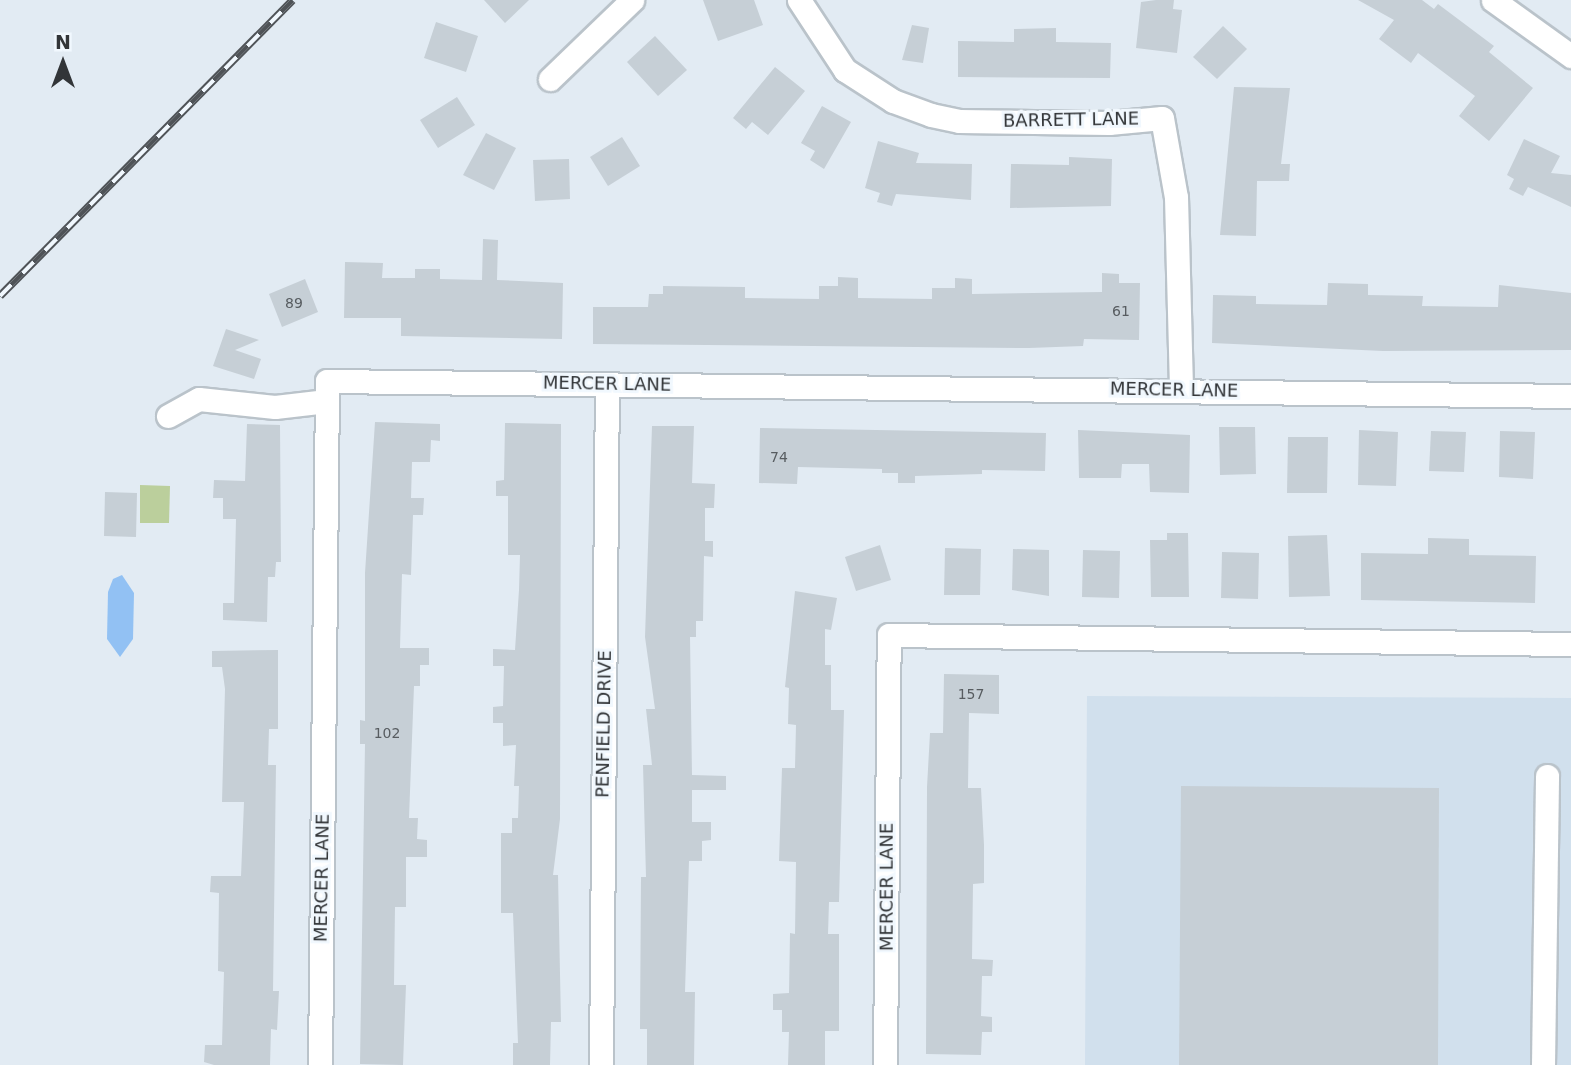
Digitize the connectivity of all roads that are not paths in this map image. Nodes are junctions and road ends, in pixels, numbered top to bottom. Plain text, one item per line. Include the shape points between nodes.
1 (632, 0) edge
2 (799, 0) edge
3 (1493, 0) edge
4 (1571, 56) edge
5 (550, 79) dead end
6 (607, 384) junction
7 (1181, 390) junction
8 (1571, 396) edge
9 (327, 401) junction
10 (168, 416) dead end
11 (1571, 644) edge
12 (1547, 776) dead end
13 (320, 1065) edge
14 (601, 1065) edge
15 (886, 1065) edge
16 (1543, 1065) edge

1 - 5 street
2 - 7 street, BARRETT LANE via 845,69 894,101 931,115 959,121 1109,123 1162,118 1176,197
3 - 4 street
6 - 7 street, MERCER LANE
6 - 9 street, MERCER LANE via 327,381
6 - 14 street, PENFIELD DRIVE
7 - 8 street, MERCER LANE
9 - 10 street via 275,407 199,399
9 - 13 street, MERCER LANE
11 - 15 street, MERCER LANE via 889,635
12 - 16 street

